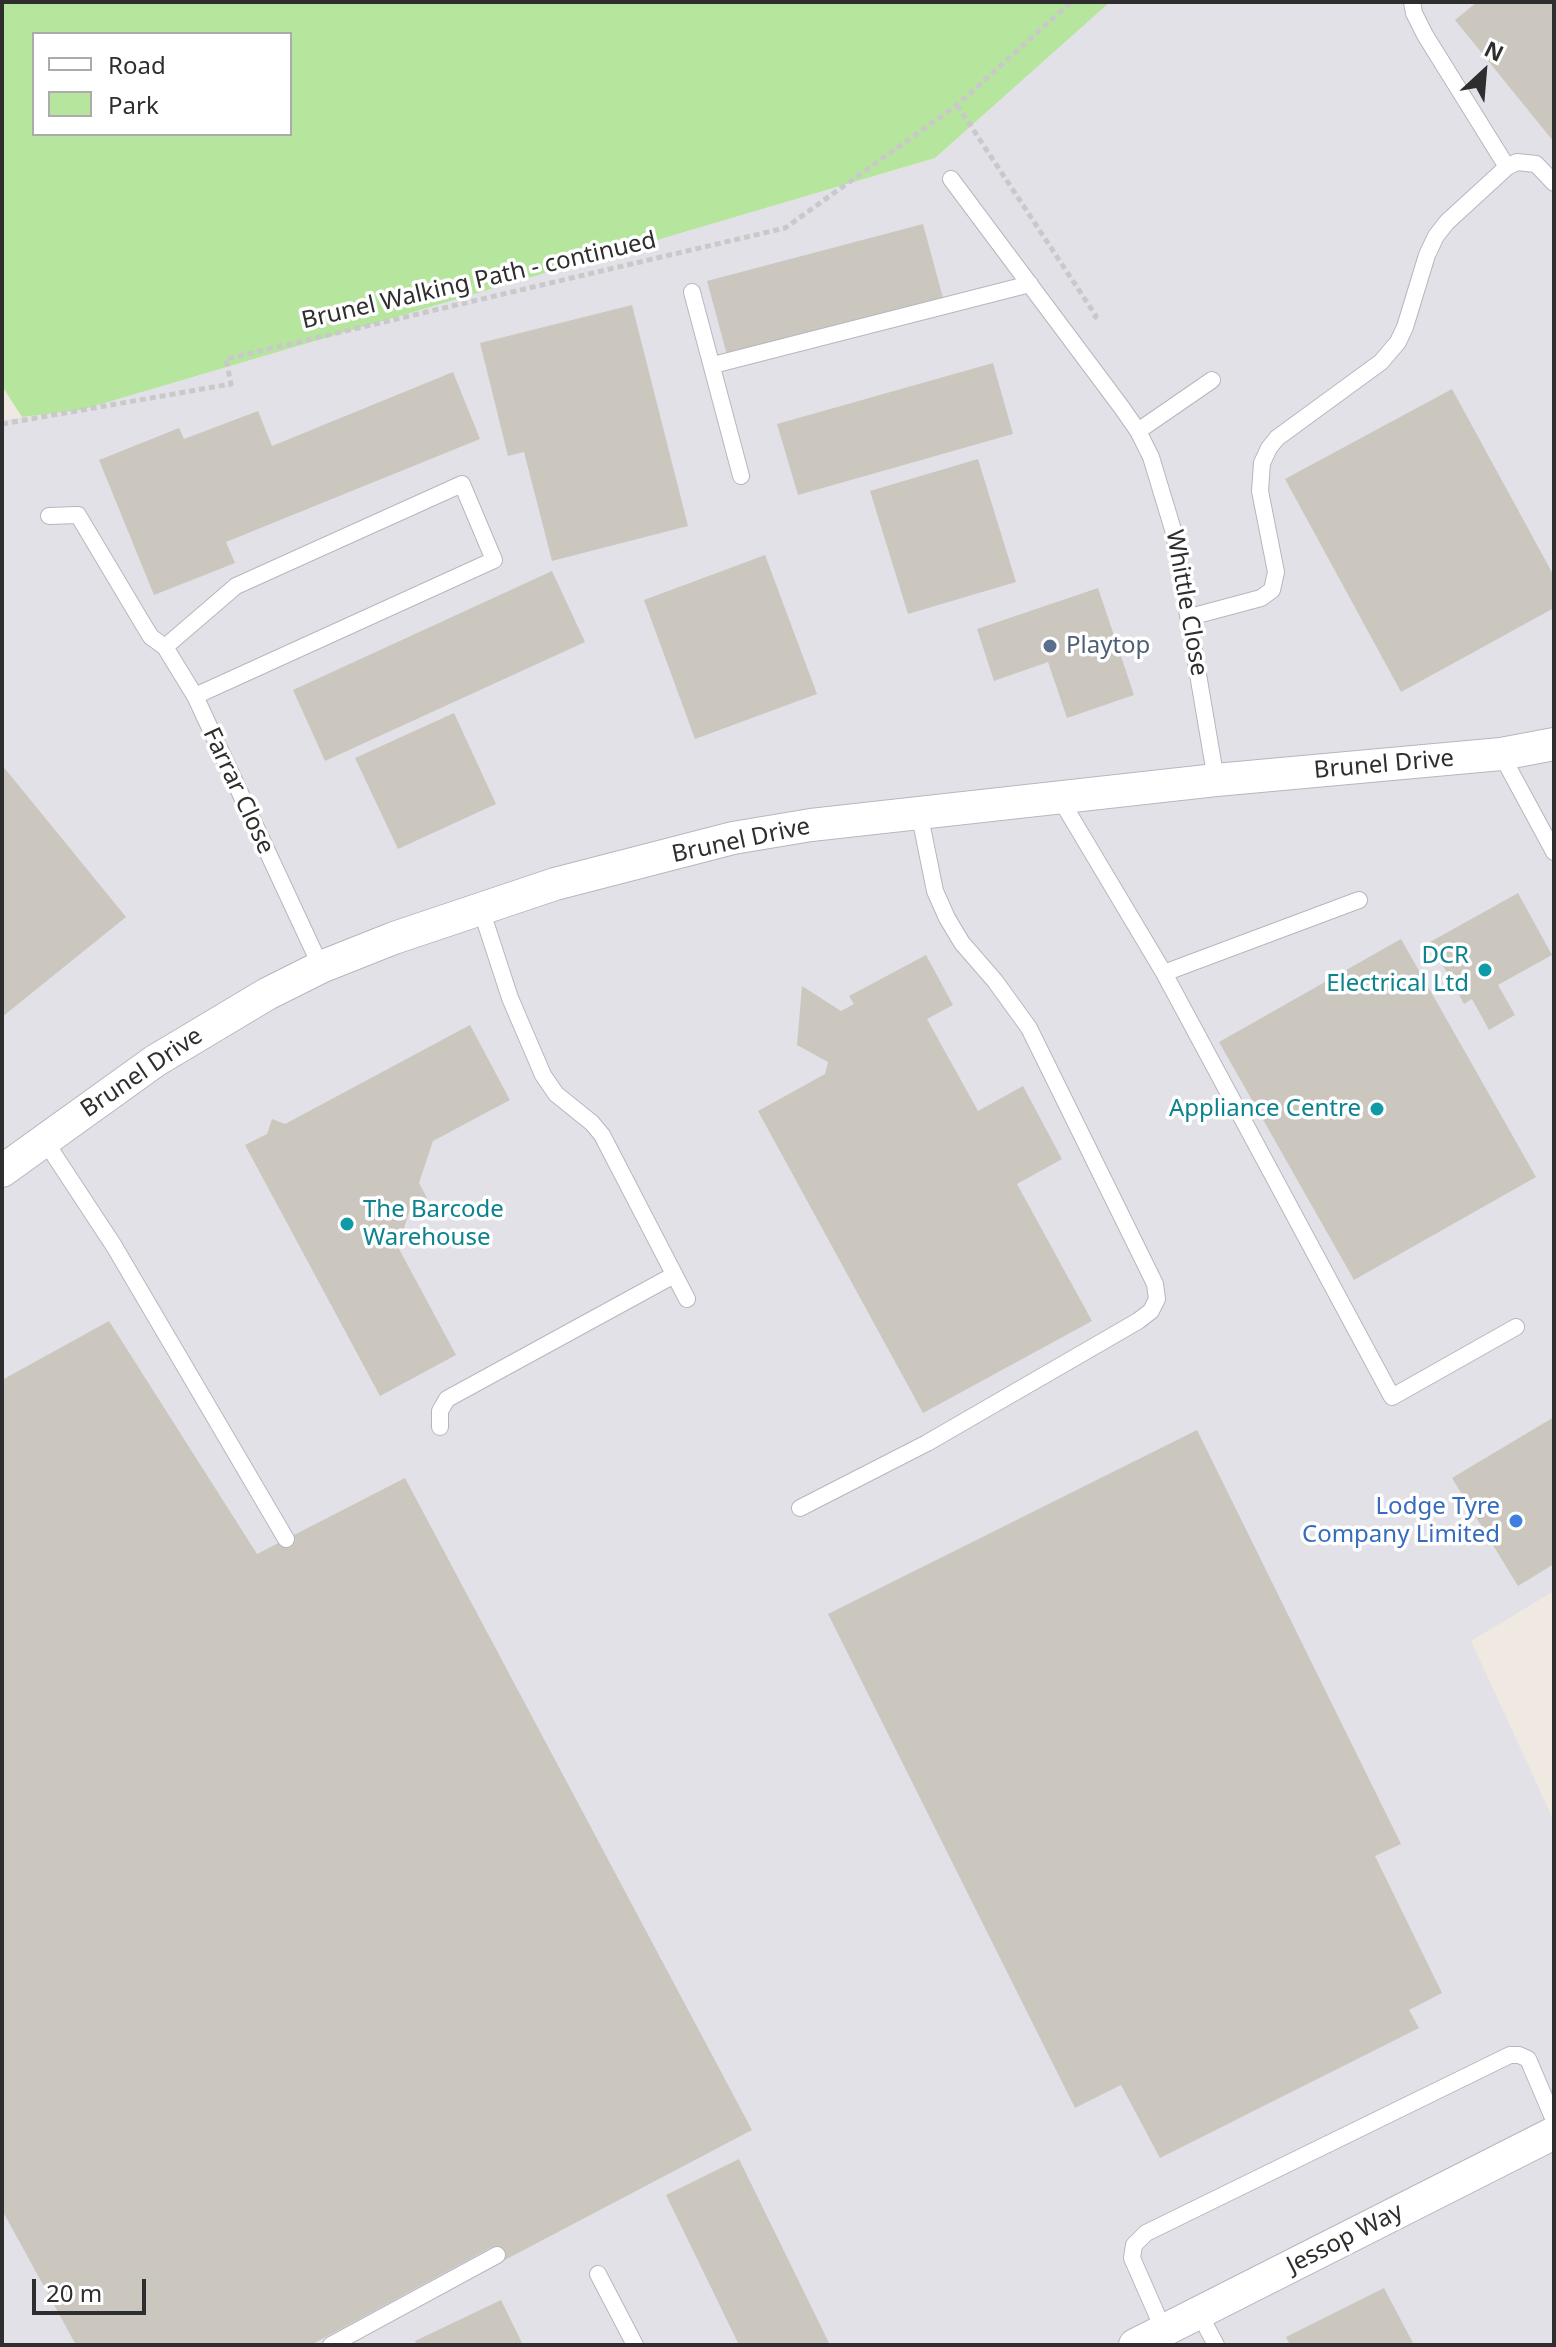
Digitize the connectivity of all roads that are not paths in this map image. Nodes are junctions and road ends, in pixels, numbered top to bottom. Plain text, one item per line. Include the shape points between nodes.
1 (1412, 2) edge
2 (1507, 167) junction
3 (951, 179) dead end
4 (1554, 183) edge
5 (1030, 284) junction
6 (692, 292) dead end
7 (713, 365) junction
8 (1212, 380) dead end
9 (1138, 431) junction
10 (741, 476) dead end
11 (49, 516) dead end
12 (1190, 617) junction
13 (165, 647) junction
14 (195, 696) junction
15 (1554, 744) edge
16 (1501, 754) junction
17 (1216, 780) junction
18 (1059, 797) junction
19 (919, 812) junction
20 (1554, 852) edge
21 (1359, 900) dead end
22 (481, 909) junction
23 (321, 967) junction
24 (1164, 973) junction
25 (45, 1141) junction
26 (2, 1171) edge
27 (674, 1275) junction
28 (687, 1299) dead end
29 (1516, 1327) dead end
30 (440, 1427) dead end
31 (800, 1508) dead end
32 (286, 1539) dead end
33 (1554, 2120) edge
34 (1554, 2133) edge
35 (497, 2255) dead end
36 (598, 2274) dead end
37 (1199, 2313) junction
38 (1149, 2338) edge
39 (331, 2345) edge
40 (635, 2345) edge
41 (1216, 2345) edge

1 - 2 lane via 1425,35
2 - 4 lane via 1536,164
2 - 12 lane via 1436,236 1398,342 1381,362 1269,448 1260,491 1276,572 1272,590 1261,598
3 - 5 lane, Whittle Close
5 - 7 lane
5 - 9 lane, Whittle Close
6 - 7 lane
7 - 10 lane
8 - 9 lane
9 - 12 lane, Whittle Close via 1161,484
11 - 13 lane, Farrar Close via 78,515 151,637
12 - 17 lane, Whittle Close
13 - 14 lane, Farrar Close
13 - 14 lane via 236,586 462,484 494,560
14 - 23 lane, Farrar Close
15 - 16 street, Brunel Drive
16 - 17 street, Brunel Drive
16 - 20 lane
17 - 18 street, Brunel Drive
18 - 19 street, Brunel Drive
18 - 24 lane
19 - 22 street, Brunel Drive via 733,838
19 - 31 lane via 935,891 947,918 1029,1028 1155,1284 1157,1299 1138,1321 927,1443
21 - 24 lane
22 - 23 street, Brunel Drive
22 - 27 lane via 543,1075 556,1094 602,1135
23 - 25 street, Brunel Drive via 191,1038
24 - 29 lane via 1392,1397
25 - 26 street, Brunel Drive
25 - 32 lane via 114,1246
27 - 28 lane
27 - 30 lane via 447,1399
33 - 38 lane via 1528,2059 1510,2055 1146,2233 1134,2245 1132,2258
34 - 37 street, Jessop Way
35 - 39 lane
36 - 40 lane
37 - 38 street, Jessop Way
37 - 41 lane

